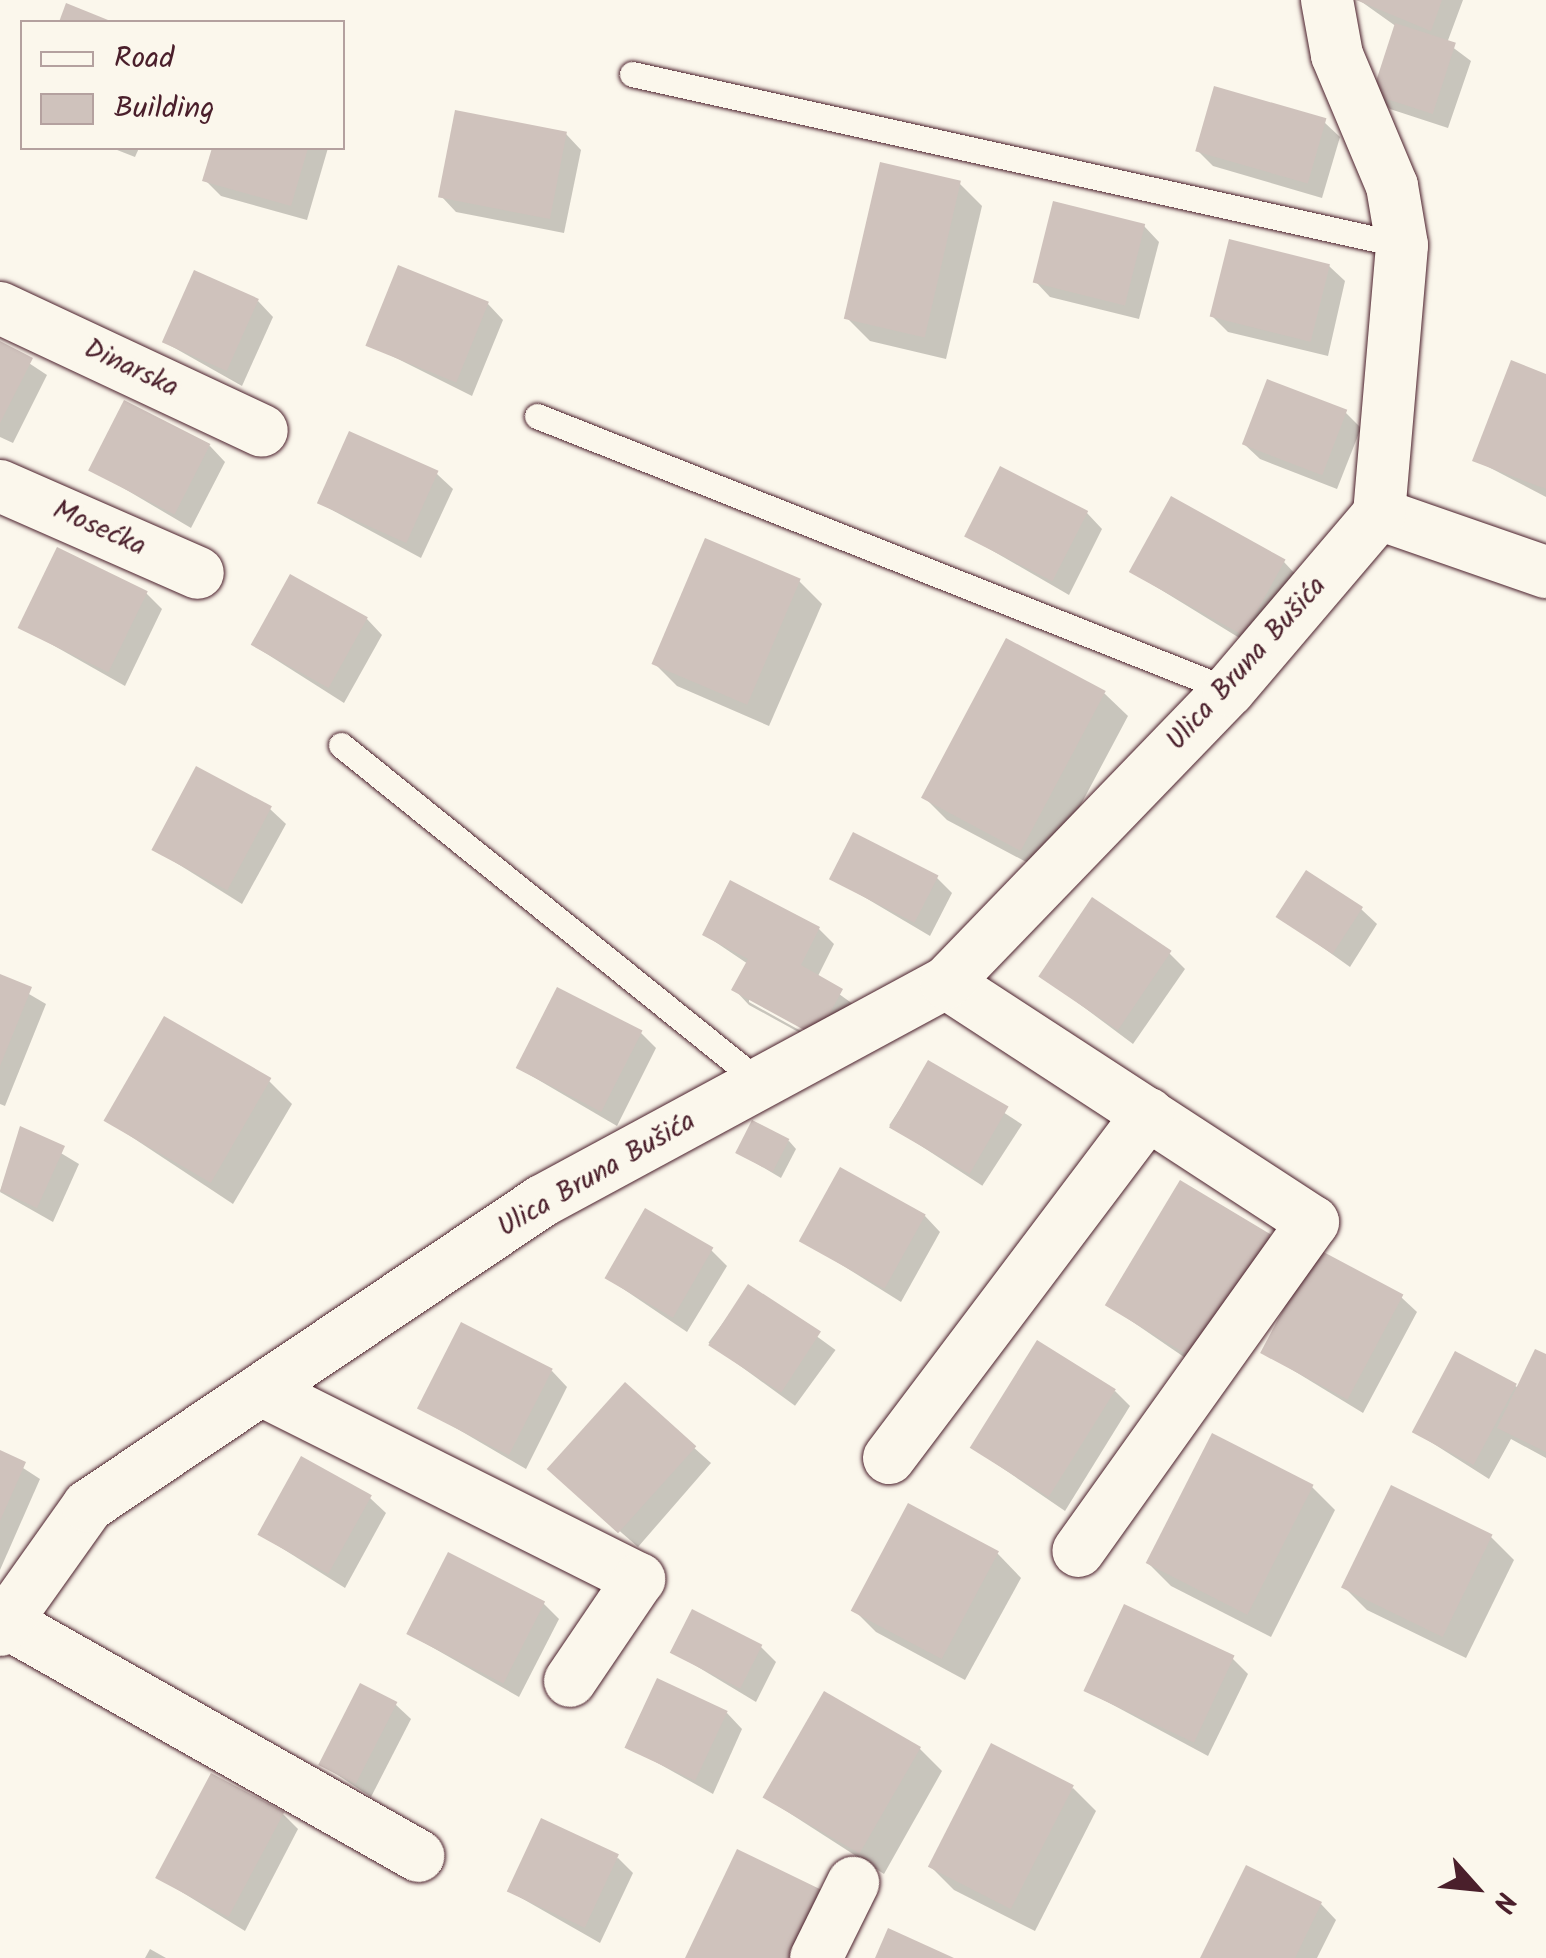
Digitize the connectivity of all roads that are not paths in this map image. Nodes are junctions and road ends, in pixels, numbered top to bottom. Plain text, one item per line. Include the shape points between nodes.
1 (1327, 0) edge
2 (632, 74) dead end
3 (1402, 245) junction
4 (0, 308) edge
5 (537, 416) dead end
6 (262, 430) dead end
7 (0, 486) edge
8 (1379, 514) junction
9 (1546, 572) edge
10 (198, 573) dead end
11 (1229, 690) junction
12 (340, 746) dead end
13 (946, 983) junction
14 (761, 1084) junction
15 (1148, 1114) junction
16 (261, 1390) junction
17 (889, 1458) dead end
18 (1078, 1551) dead end
19 (2, 1624) edge
20 (570, 1680) dead end
21 (418, 1856) dead end
22 (854, 1884) dead end
23 (816, 1958) edge

1 - 3 street via 1336,55 1392,186
2 - 3 lane
3 - 8 street
4 - 6 street, Dinarska
5 - 11 lane
7 - 10 street, Mosećka
8 - 9 street
8 - 11 street, Ulica Bruna Bušića
11 - 13 street, Ulica Bruna Bušića
12 - 14 lane
13 - 14 street, Ulica Bruna Bušića
13 - 15 street
14 - 16 street, Ulica Bruna Bušića via 542,1201
15 - 17 street
15 - 18 street via 1313,1222
16 - 19 street, Ulica Bruna Bušića via 88,1506
16 - 20 street via 640,1579
19 - 21 street, Ulica Bruna Bušića
22 - 23 street

